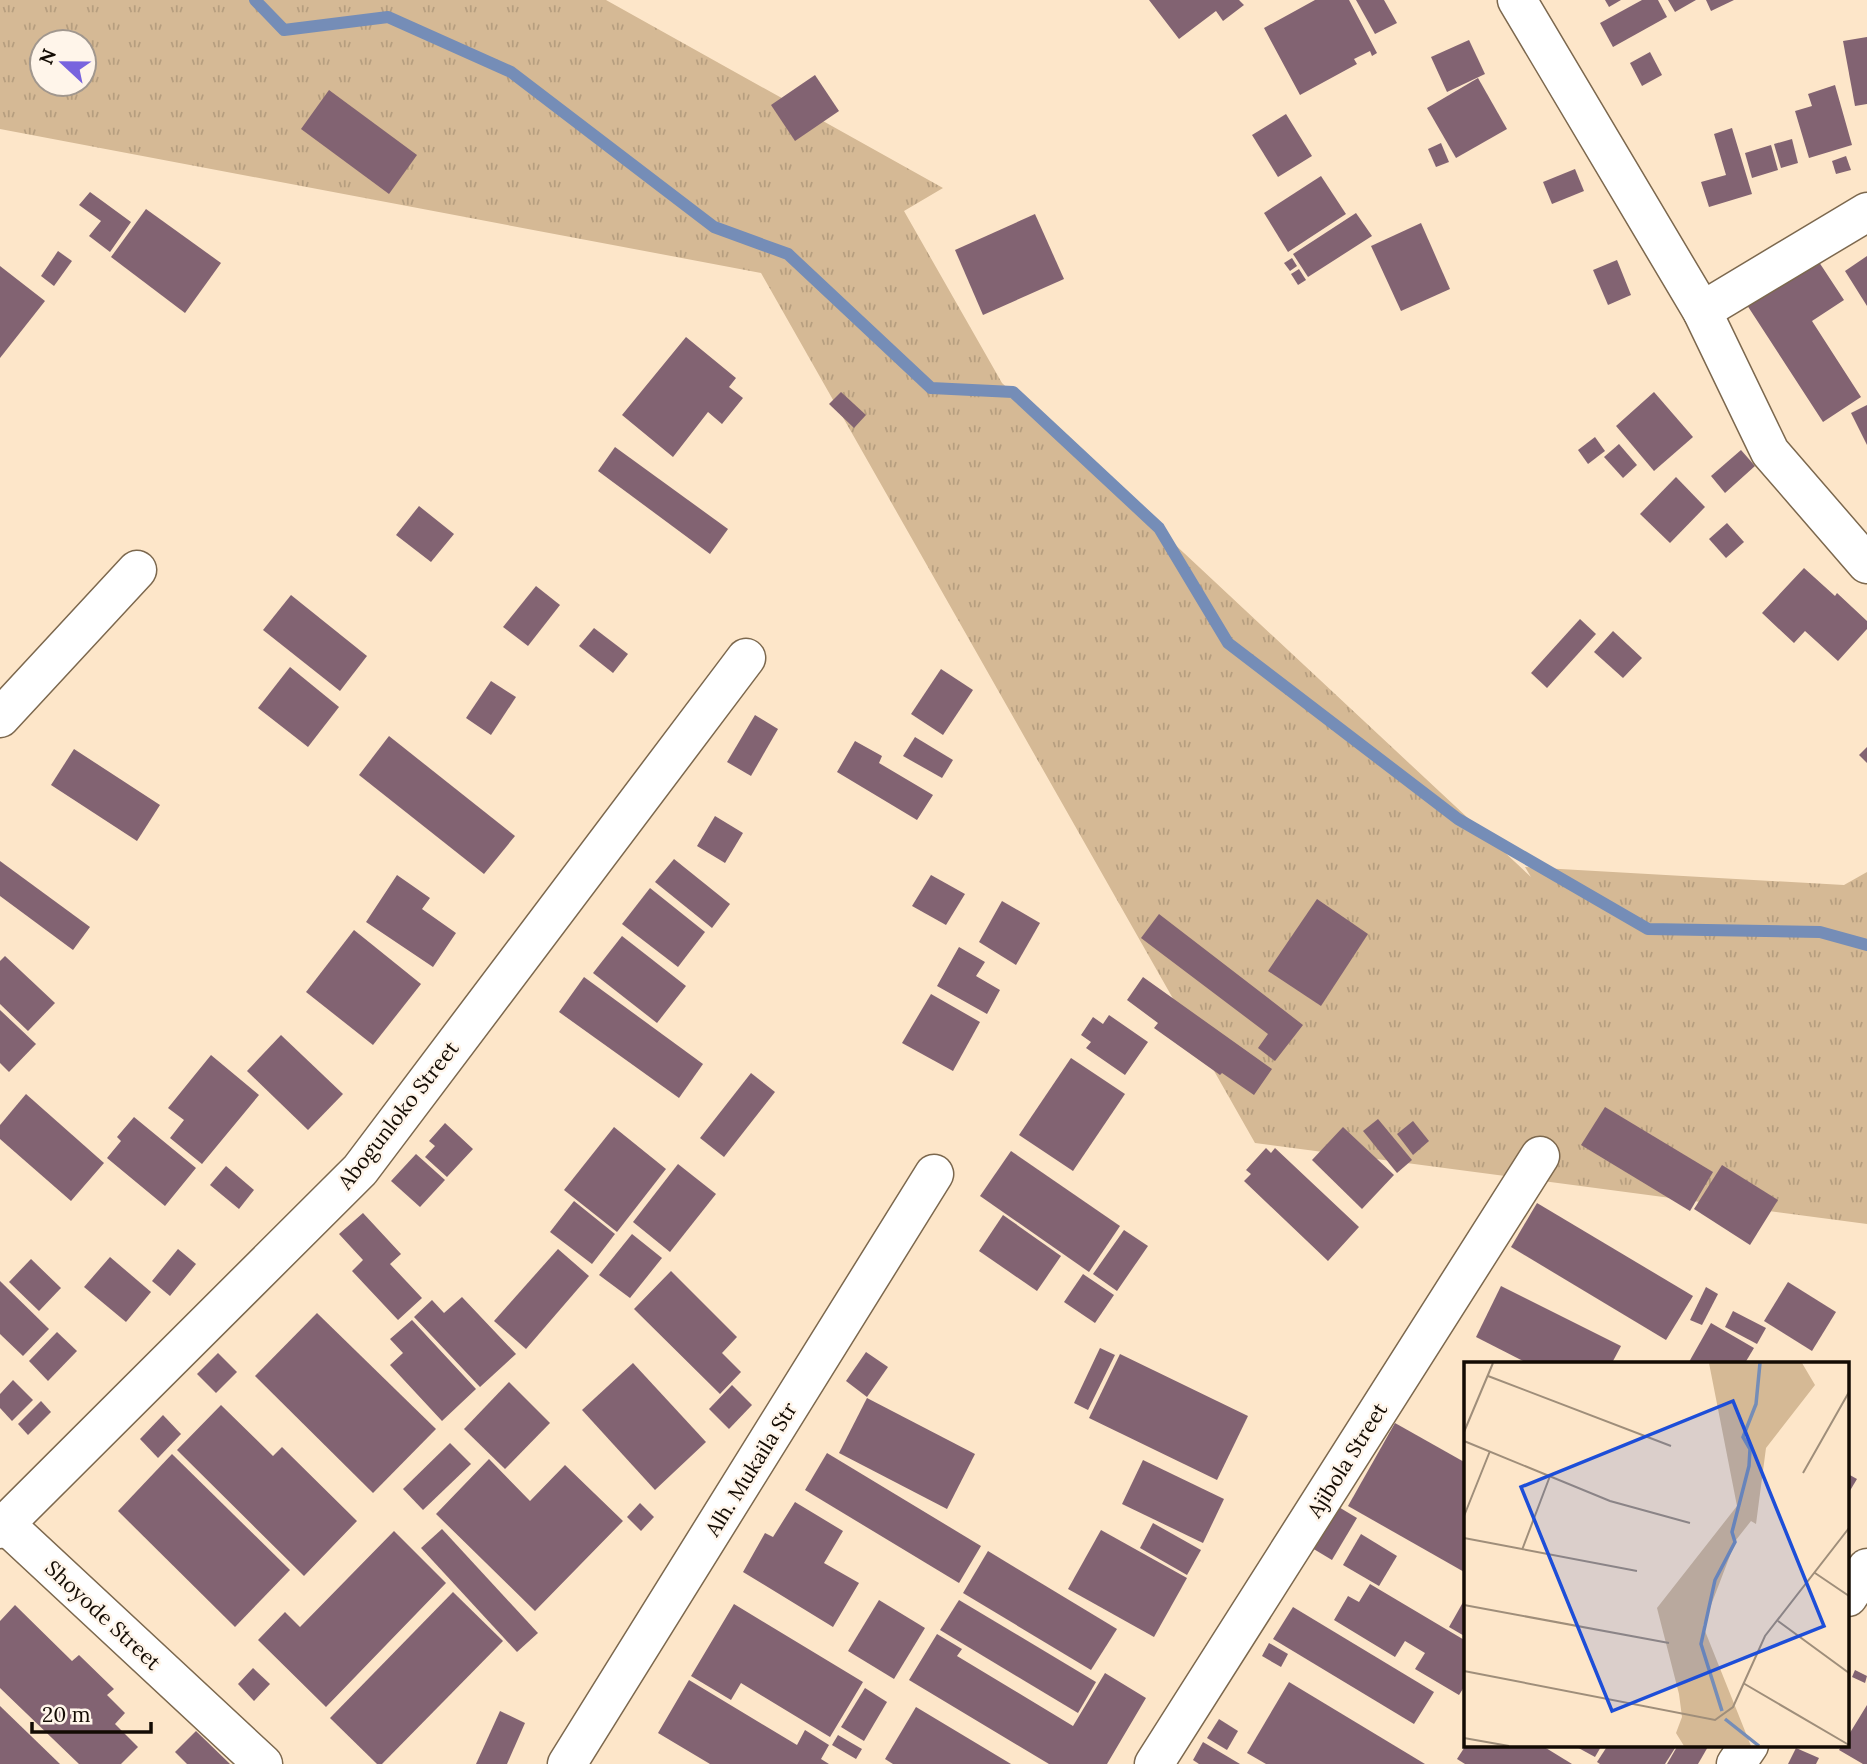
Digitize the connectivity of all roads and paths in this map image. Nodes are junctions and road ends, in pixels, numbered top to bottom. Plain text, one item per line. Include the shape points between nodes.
1 (1517, 0) edge
2 (1867, 212) edge
3 (1702, 311) junction
4 (1867, 564) edge
5 (137, 570) dead end
6 (746, 658) dead end
7 (0, 718) edge
8 (1540, 1156) dead end
9 (934, 1174) dead end
10 (3, 1526) edge
11 (1867, 1568) edge
12 (1850, 1594) edge
13 (1748, 1746) edge
14 (263, 1764) edge
15 (567, 1764) edge
16 (1154, 1764) edge
17 (1736, 1764) edge

1 - 3 street
2 - 3 street
3 - 4 street via 1769,452
5 - 7 street
6 - 10 street, Abogunloko Street via 360,1170
8 - 16 street, Ajibola Street
9 - 15 street, Alh. Mukaila Str
10 - 14 street, Shoyode Street
11 - 12 street
13 - 17 street

